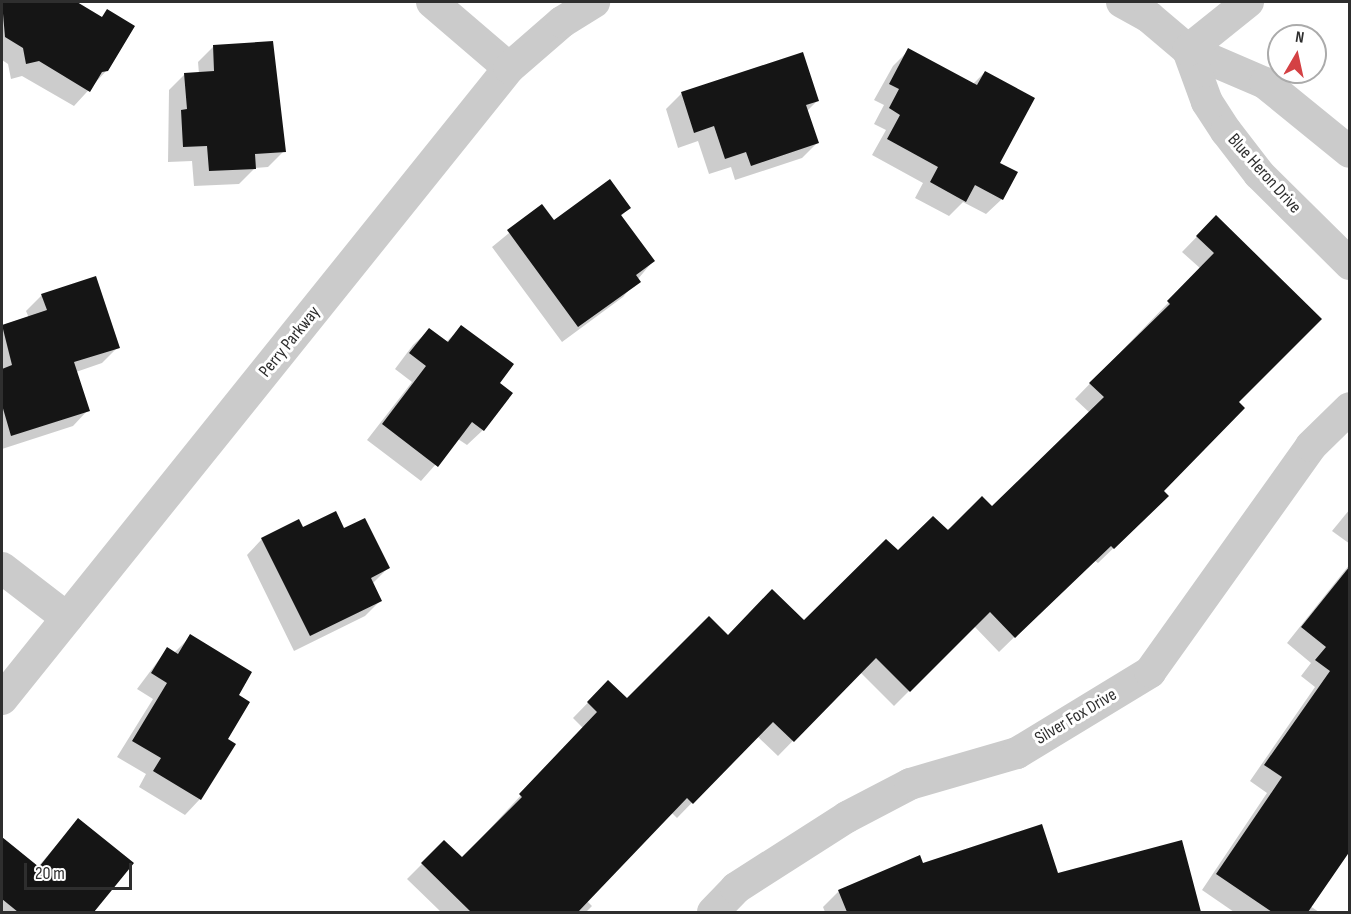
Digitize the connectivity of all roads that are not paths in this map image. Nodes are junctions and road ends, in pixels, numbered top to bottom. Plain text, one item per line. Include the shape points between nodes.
1 (432, 2) edge
2 (594, 2) edge
3 (1122, 2) edge
4 (1248, 2) edge
5 (1188, 50) junction
6 (509, 68) junction
7 (1350, 152) edge
8 (1350, 264) edge
9 (1350, 408) edge
10 (2, 568) edge
11 (67, 618) junction
12 (2, 699) edge
13 (713, 912) edge

1 - 6 street
2 - 6 street, Perry Parkway via 562,22
3 - 5 street via 1149,17
4 - 5 street
5 - 7 street via 1265,83
5 - 8 street, Blue Heron Drive via 1207,102 1226,131 1259,174
6 - 11 street, Perry Parkway
9 - 13 street, Silver Fox Drive via 1311,446 1150,672 1017,753 910,784 847,817 736,888
10 - 11 street
11 - 12 street, Perry Parkway

